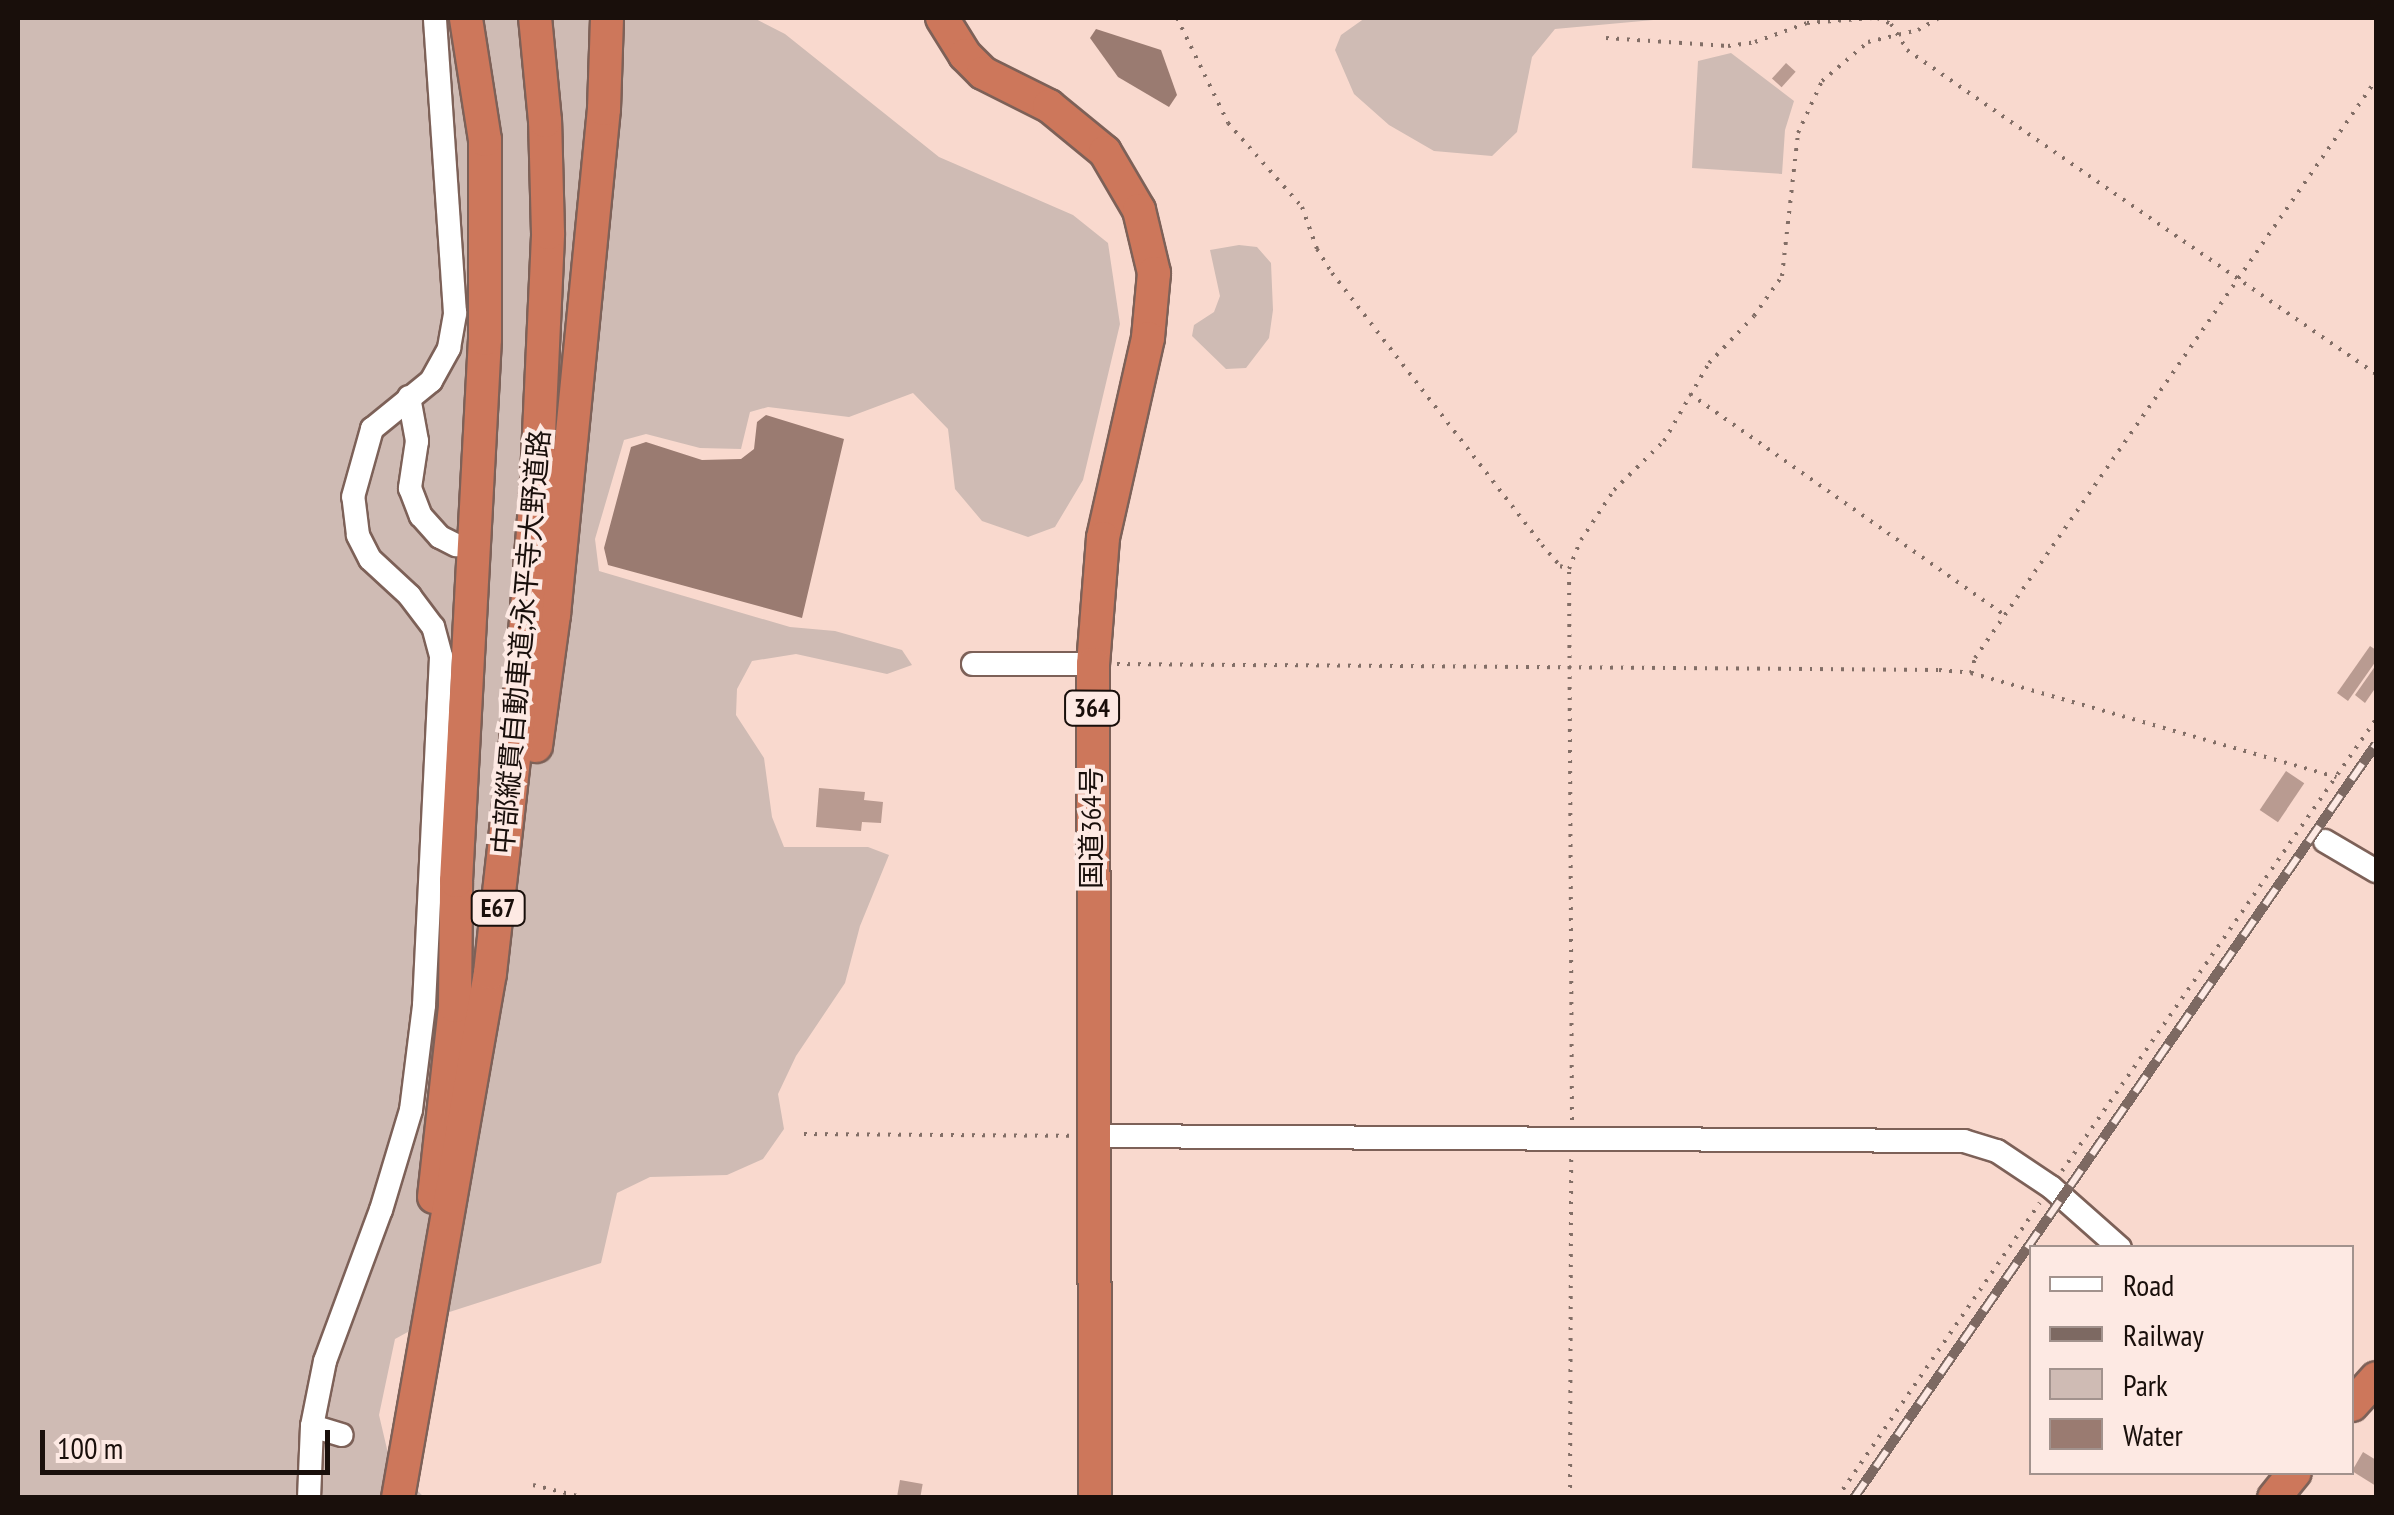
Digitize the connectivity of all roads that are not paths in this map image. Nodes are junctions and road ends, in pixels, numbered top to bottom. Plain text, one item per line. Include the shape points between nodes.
1 (435, 18) edge
2 (466, 18) edge
3 (535, 18) edge
4 (607, 18) edge
5 (942, 18) edge
6 (409, 397) junction
7 (456, 545) dead end
8 (541, 613) junction
9 (973, 664) dead end
10 (1093, 664) junction
11 (2325, 841) dead end
12 (2376, 871) edge
13 (1092, 1136) junction
14 (2117, 1245) edge
15 (422, 1351) junction
16 (312, 1426) junction
17 (342, 1435) dead end
18 (2293, 1475) edge
19 (308, 1498) edge
20 (398, 1498) edge
21 (1095, 1498) edge
22 (2274, 1498) edge

1 - 6 street via 455,313 449,348 431,380
2 - 15 highway via 485,140 485,339 455,1006
3 - 8 highway, 中部縦貫自動車道;永平寺大野道路 / E67 via 546,158
4 - 8 highway via 604,109 578,344
5 - 10 highway, 国道364号 / 364 via 983,73 1050,106 1105,152 1139,210 1148,242 1153,305 1112,485
6 - 7 street via 417,441 410,488 421,516
6 - 16 street via 372,429 354,496 358,535 370,559 433,627 441,656 424,1005 411,1110 330,1346
8 - 15 highway, 中部縦貫自動車道;永平寺大野道路 / E67 via 490,973
9 - 10 street
10 - 13 highway, 国道364号 / 364
11 - 12 street
13 - 14 street via 1964,1141 1998,1151 2052,1186
13 - 21 highway, 国道364号 / 364
15 - 20 highway, 中部縦貫自動車道;永平寺大野道路 / E67
16 - 17 street
16 - 19 street
18 - 22 highway

